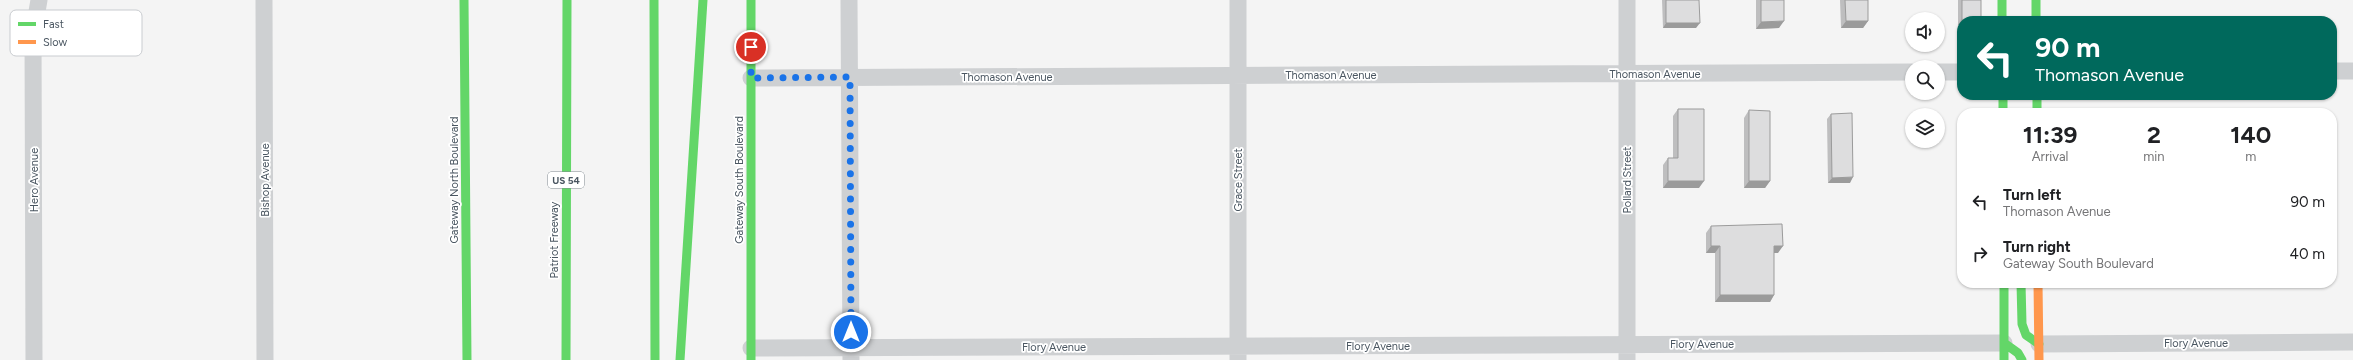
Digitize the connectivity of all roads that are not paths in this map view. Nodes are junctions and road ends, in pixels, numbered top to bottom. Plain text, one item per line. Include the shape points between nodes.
1 (38, 0) edge
2 (264, 0) edge
3 (464, 0) edge
4 (567, 0) edge
5 (654, 0) edge
6 (703, 0) edge
7 (751, 0) edge
8 (849, 0) edge
9 (1238, 0) edge
10 (1627, 0) edge
11 (2002, 0) edge
12 (2036, 0) edge
13 (37, 10) edge
14 (2002, 16) edge
15 (2036, 16) edge
16 (33, 56) edge
17 (2337, 71) edge
18 (2353, 71) edge
19 (1905, 72) edge
20 (1945, 72) edge
21 (1957, 72) edge
22 (1627, 74) junction
23 (1238, 76) junction
24 (850, 77) junction
25 (751, 78) junction
26 (2004, 288) edge
27 (2021, 288) edge
28 (2038, 288) edge
29 (2353, 342) edge
30 (2004, 343) junction
31 (1627, 352) edge
32 (2039, 352) edge
33 (1238, 353) edge
34 (751, 354) edge
35 (851, 354) edge
36 (34, 360) edge
37 (265, 360) edge
38 (467, 360) edge
39 (566, 360) edge
40 (655, 360) edge
41 (680, 360) edge
42 (2004, 360) edge
43 (2022, 360) edge

1 - 13 street, Hero Avenue
2 - 37 street, Bishop Avenue
3 - 38 main road, Gateway North Boulevard
4 - 39 main road, Patriot Freeway / US 54
5 - 40 main road
6 - 41 main road
7 - 25 main road, Gateway South Boulevard
8 - 24 street
9 - 23 street, Grace Street
10 - 22 street, Pollard Street
11 - 14 main road
12 - 15 main road
16 - 36 street, Hero Avenue
17 - 18 street
19 - 22 street, Thomason Avenue
20 - 21 street
22 - 23 street, Thomason Avenue
22 - 31 street, Pollard Street
23 - 24 street, Thomason Avenue
23 - 33 street, Grace Street
24 - 25 street, Thomason Avenue
24 - 35 street
25 - 34 main road, Gateway South Boulevard
26 - 30 main road
27 - 32 main road via 2022,324 2026,335
28 - 32 main road
29 - 32 street, Flory Avenue
30 - 31 street, Flory Avenue
30 - 42 main road
30 - 43 main road via 2018,353
31 - 33 street, Flory Avenue
33 - 35 street, Flory Avenue
34 - 35 street, Flory Avenue

